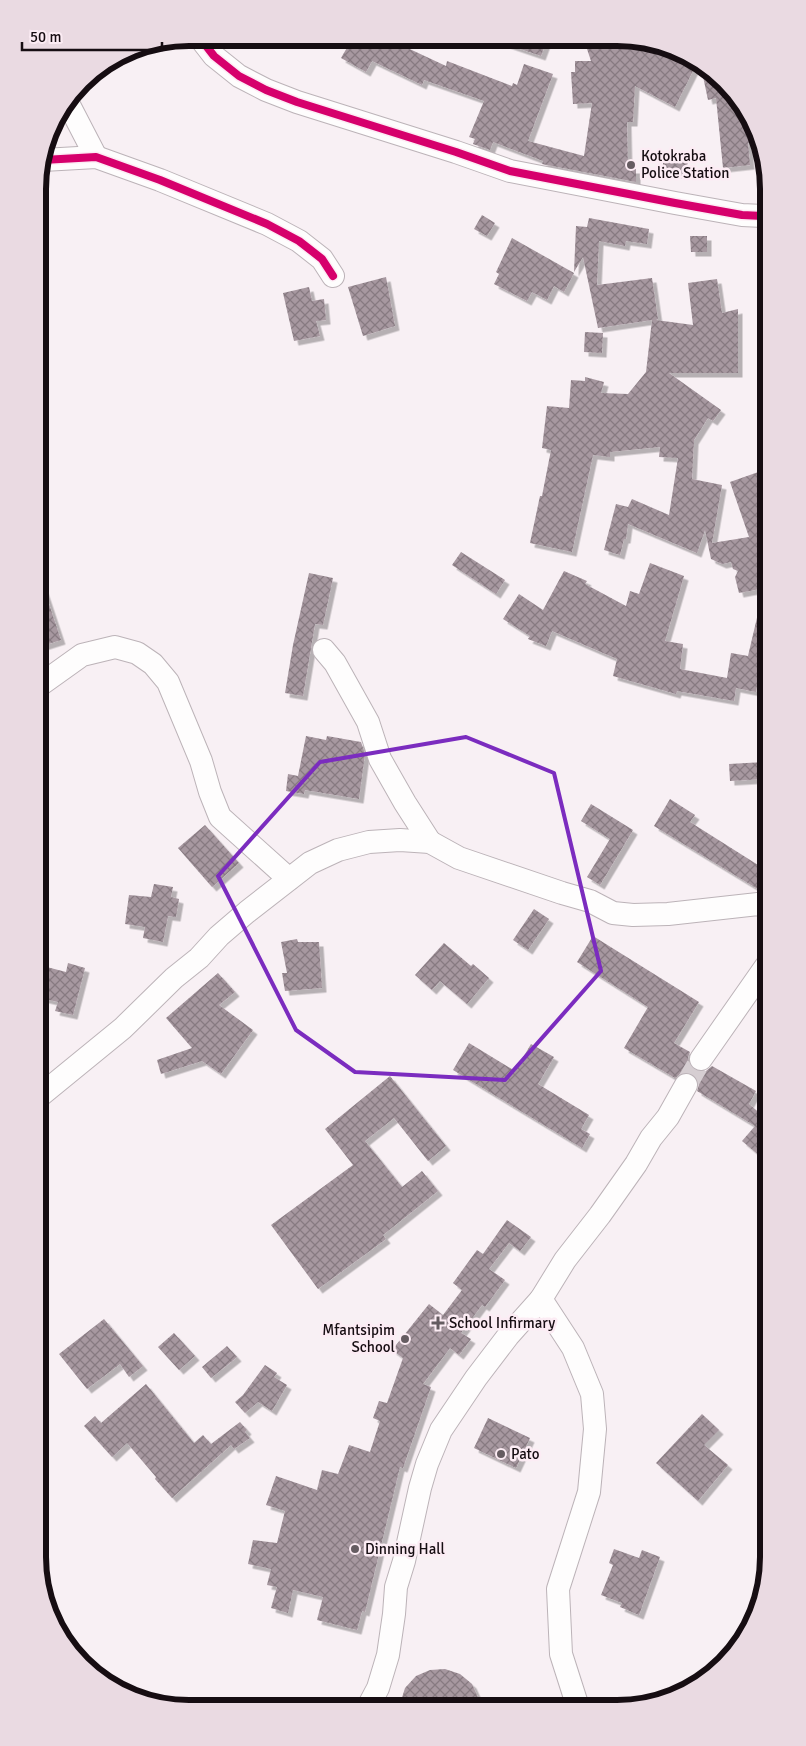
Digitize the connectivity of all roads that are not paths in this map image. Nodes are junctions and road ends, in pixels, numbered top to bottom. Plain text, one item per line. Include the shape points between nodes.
1 (206, 46) edge
2 (71, 109) edge
3 (96, 157) junction
4 (49, 160) edge
5 (760, 216) edge
6 (333, 276) dead end
7 (324, 650) dead end
8 (47, 680) edge
9 (430, 842) junction
10 (289, 879) junction
11 (759, 905) edge
12 (759, 976) edge
13 (702, 1059) tunnel mouth
14 (686, 1085) tunnel mouth
15 (46, 1091) edge
16 (541, 1299) junction
17 (372, 1700) edge
18 (576, 1700) edge

1 - 5 street via 239,76 266,90 510,171 685,205
2 - 3 street
3 - 4 street
3 - 6 street via 267,224 300,241 322,259
7 - 9 street via 335,663 368,722 380,760
8 - 10 street via 82,655 115,647 137,653 153,664 168,682 220,817
9 - 10 street via 400,840 353,846 310,863
9 - 11 street via 459,858 590,901 613,913 668,914
10 - 15 street via 219,936 123,1028
12 - 13 street
14 - 16 street via 668,1117 600,1216 565,1260
16 - 17 street via 476,1378 435,1444 420,1488 396,1587 388,1655
16 - 18 street via 573,1348 592,1394 595,1429 589,1492 558,1589 561,1654

